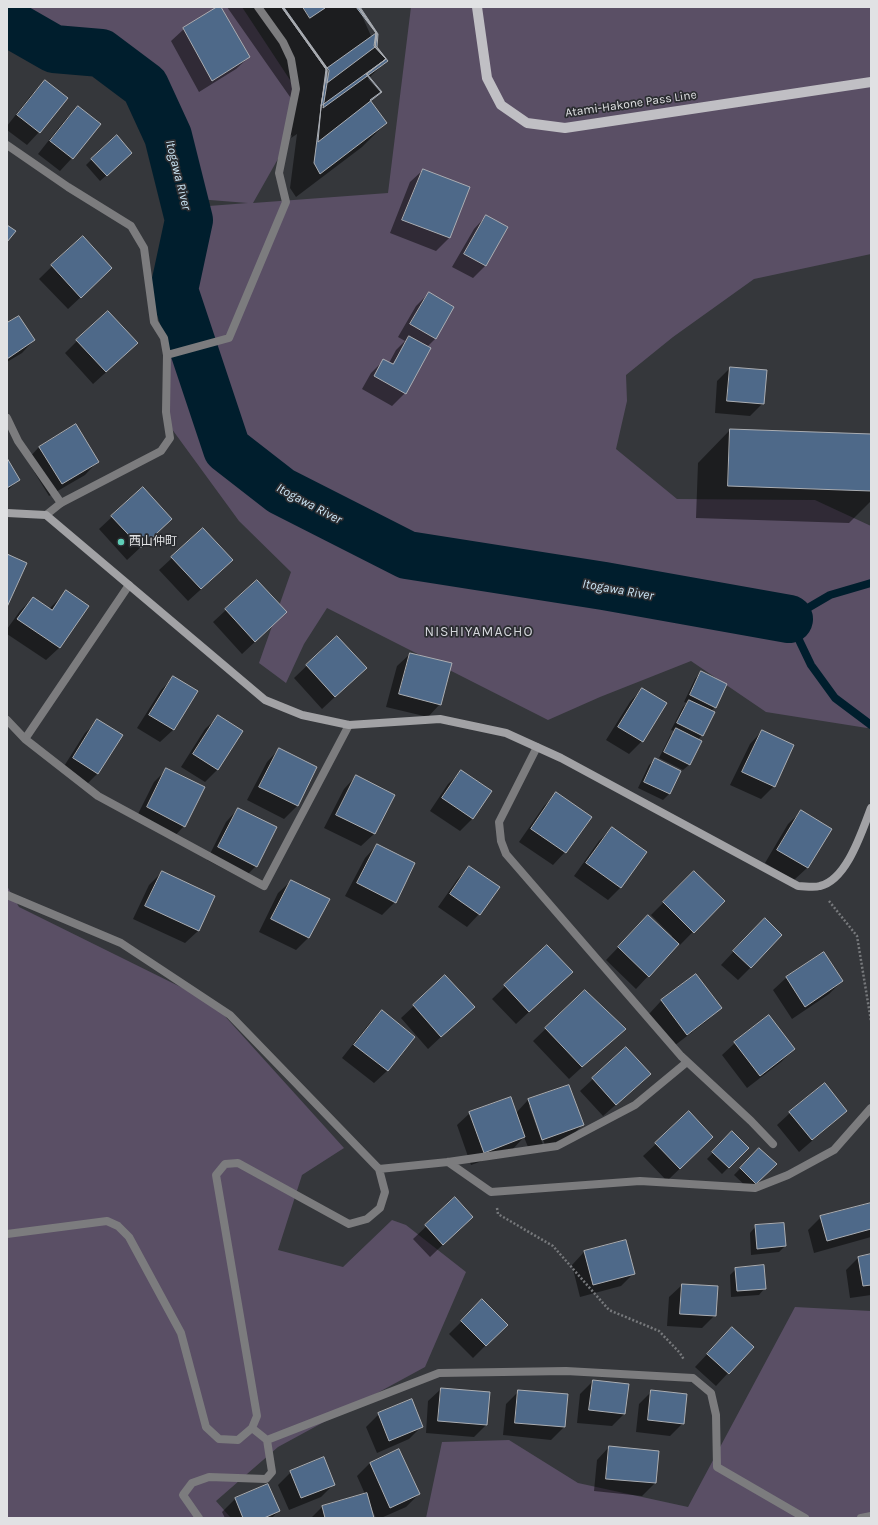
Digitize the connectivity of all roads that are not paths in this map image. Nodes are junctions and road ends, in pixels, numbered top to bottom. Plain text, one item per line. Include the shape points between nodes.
1 (258, 7) edge
2 (477, 7) edge
3 (871, 82) edge
4 (7, 145) edge
5 (167, 355) junction
6 (7, 418) edge
7 (61, 504) junction
8 (7, 513) edge
9 (46, 515) junction
10 (129, 585) junction
11 (7, 720) edge
12 (349, 725) junction
13 (25, 740) junction
14 (537, 747) junction
15 (871, 808) edge
16 (7, 895) edge
17 (687, 1062) junction
18 (871, 1108) edge
19 (772, 1144) dead end
20 (448, 1162) junction
21 (379, 1169) junction
22 (7, 1234) edge
23 (252, 1428) junction
24 (267, 1440) junction
25 (871, 1516) edge
26 (199, 1518) edge
27 (805, 1518) edge
28 (861, 1518) edge

1 - 5 street via 283,42 291,59 296,89 279,173 286,202 229,338
2 - 3 main road, Atami-Hakone Pass Line via 487,78 501,105 528,123 565,128
4 - 5 street via 131,226 144,248 154,322 164,338
5 - 7 street via 166,412 170,438 161,451
6 - 7 street via 18,440
7 - 9 street
8 - 9 street
9 - 10 street
10 - 12 street via 265,700 302,715
10 - 13 street
11 - 13 street
12 - 13 street via 264,886 98,796
12 - 14 street via 440,719 506,733
14 - 15 street via 798,886 820,886 835,879 859,839
14 - 17 street via 499,822 501,841 506,854
16 - 21 street via 121,943 230,1015
17 - 19 street via 752,1121
17 - 20 street via 635,1105 557,1146
18 - 20 street via 834,1150 788,1175 755,1188 640,1180 492,1192
20 - 21 street
21 - 23 street via 385,1192 380,1208 367,1219 349,1224 238,1163 226,1164 216,1175 257,1416
22 - 23 street via 107,1221 118,1226 129,1237 181,1333 206,1426 219,1439 238,1440
23 - 24 street
24 - 26 street via 272,1472 266,1479 209,1477 192,1483 183,1494
24 - 27 street via 439,1373 566,1371 693,1378 711,1393 716,1415 717,1467
25 - 28 street

